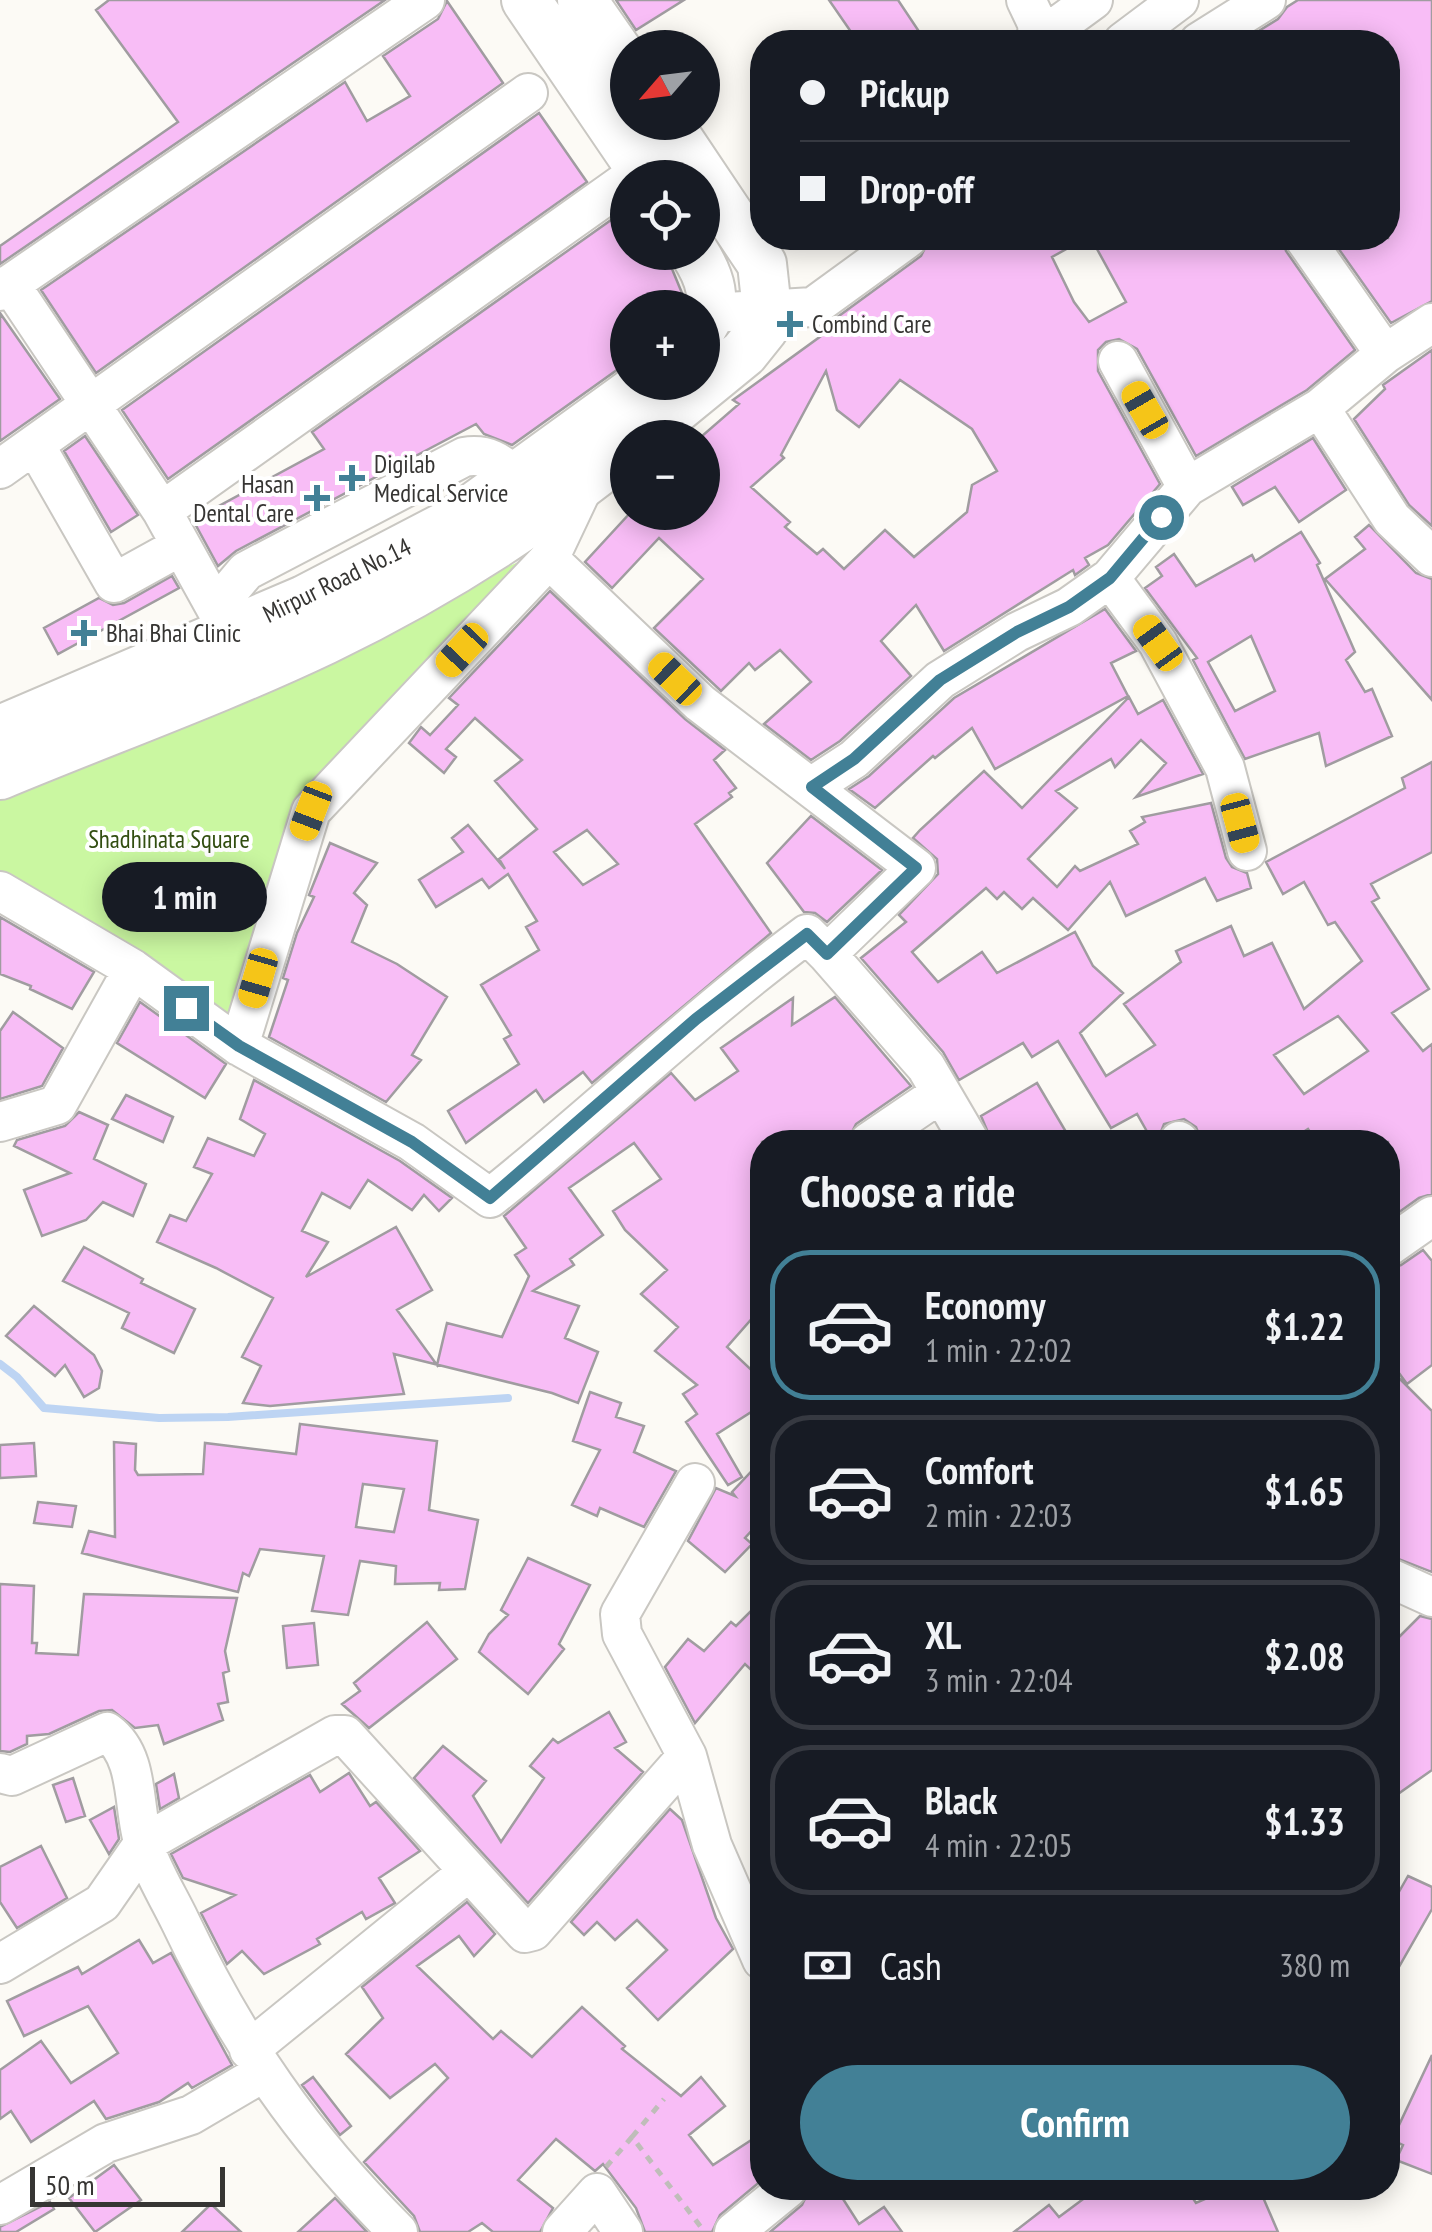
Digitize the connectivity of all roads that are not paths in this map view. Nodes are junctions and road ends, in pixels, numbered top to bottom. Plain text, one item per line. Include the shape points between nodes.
1 (425, 0) edge
2 (526, 0) edge
3 (582, 0) edge
4 (1026, 0) edge
5 (1093, 0) edge
6 (1179, 0) edge
7 (1233, 0) edge
8 (1266, 0) edge
9 (1036, 30) edge
10 (1052, 30) edge
11 (1138, 30) edge
12 (1200, 30) edge
13 (1209, 30) edge
14 (610, 40) edge
15 (528, 93) dead end
16 (679, 140) edge
17 (627, 160) edge
18 (610, 195) edge
19 (750, 246) edge
20 (753, 250) edge
21 (847, 250) edge
22 (891, 250) edge
23 (1312, 250) edge
24 (5, 287) edge
25 (720, 294) edge
26 (766, 299) junction
27 (1432, 323) edge
28 (1386, 354) junction
29 (1118, 361) dead end
30 (622, 400) edge
31 (91, 406) junction
32 (1320, 408) junction
33 (662, 420) edge
34 (10, 459) edge
35 (610, 463) edge
36 (585, 483) junction
37 (1186, 486) junction
38 (162, 511) junction
39 (181, 546) junction
40 (1432, 556) edge
41 (549, 559) junction
42 (1110, 578) junction
43 (229, 632) junction
44 (0, 730) edge
45 (0, 774) edge
46 (812, 787) junction
47 (1247, 851) dead end
48 (0, 891) edge
49 (827, 954) junction
50 (132, 969) junction
51 (239, 1046) junction
52 (941, 1092) junction
53 (0, 1122) edge
54 (886, 1130) edge
55 (963, 1130) edge
56 (1432, 1216) edge
57 (1400, 1239) edge
58 (695, 1484) dead end
59 (1400, 1582) edge
60 (1432, 1597) edge
61 (686, 1756) junction
62 (0, 1773) edge
63 (143, 1844) junction
64 (468, 1872) junction
65 (750, 1932) edge
66 (0, 1964) edge
67 (256, 2061) junction
68 (773, 2200) edge
69 (0, 2205) edge
70 (398, 2232) edge
71 (562, 2232) edge
72 (623, 2232) edge
73 (734, 2232) edge

1 - 24 street
2 - 17 main road
3 - 14 main road
4 - 9 street
5 - 10 street
6 - 11 street
7 - 12 street
8 - 13 street
15 - 31 street
16 - 19 main road
18 - 38 street
20 - 26 main road via 762,264
21 - 26 street via 803,284
22 - 26 street via 812,307
23 - 28 street
24 - 31 street
25 - 26 street
26 - 33 main road via 764,328 744,352
27 - 28 street
28 - 32 street
29 - 37 street
30 - 43 main road, Mirpur Road No.14 via 452,523
31 - 34 street
31 - 38 street
32 - 37 street
32 - 40 street via 1392,519
34 - 39 street via 114,583
35 - 36 main road, Mirpur Road No.14
36 - 41 street
36 - 45 main road, Mirpur Road No.14 via 476,559 324,640
37 - 42 street
38 - 39 street
39 - 43 street
41 - 46 street via 700,704
41 - 51 street via 311,811
42 - 46 street via 940,680 854,759
42 - 47 street via 1158,643 1225,768
43 - 44 main road, Mirpur Road No.14
46 - 49 street via 916,868
48 - 50 street
49 - 51 street via 807,934 696,1019 490,1198 412,1142
49 - 52 street
50 - 51 street
50 - 53 street via 57,1104
52 - 54 street
52 - 55 street
56 - 57 street
58 - 61 street via 620,1614 622,1634
59 - 60 street
61 - 64 street via 530,1933 520,1932
61 - 65 street via 712,1845
62 - 63 street via 12,1776 108,1732 123,1744
63 - 64 street via 345,1735
63 - 66 street via 102,1903
63 - 67 street via 212,1988
64 - 67 street
67 - 69 street via 190,2115 106,2143
67 - 70 street via 337,2171
68 - 73 street
71 - 72 street via 597,2194

